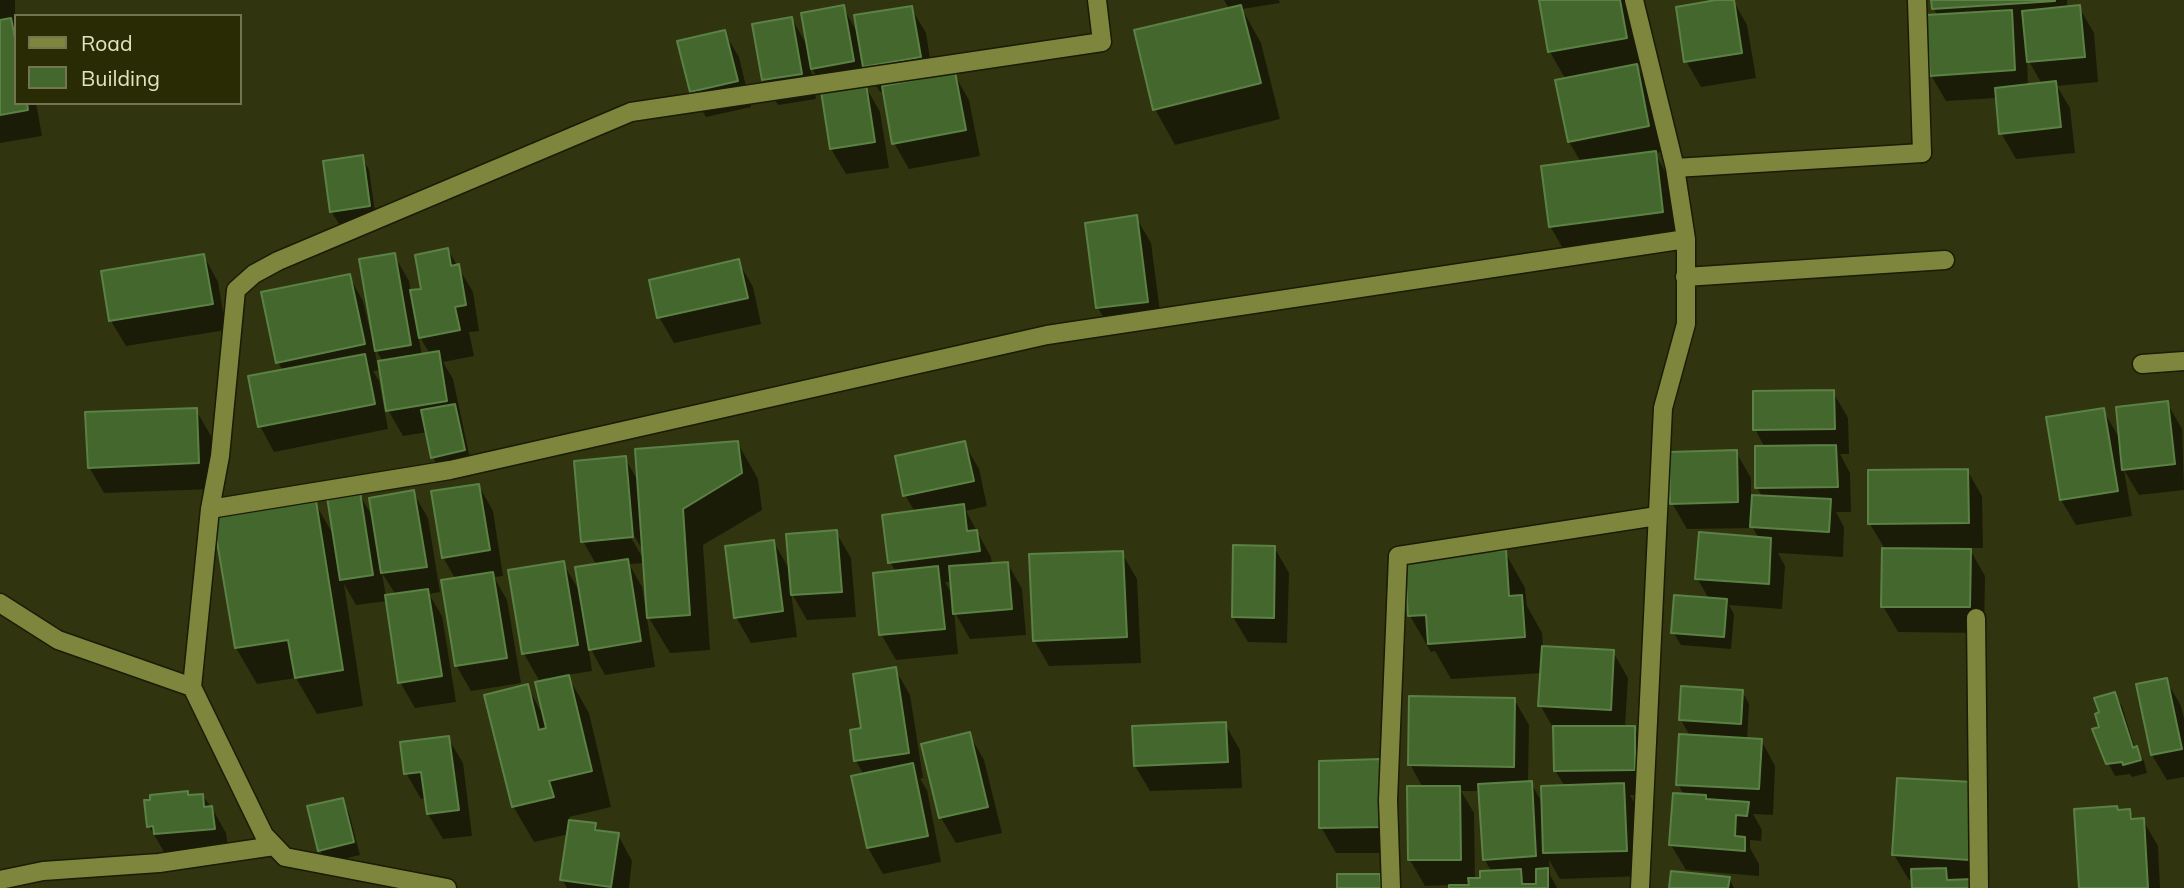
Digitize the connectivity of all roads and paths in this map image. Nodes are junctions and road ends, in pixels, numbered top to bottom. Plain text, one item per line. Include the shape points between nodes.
1 (1097, 0) edge
2 (1634, 0) edge
3 (1917, 0) edge
4 (1675, 168) junction
5 (1686, 239) junction
6 (1945, 260) dead end
7 (1685, 277) junction
8 (2184, 361) edge
9 (2142, 364) dead end
10 (210, 509) junction
11 (1657, 516) junction
12 (0, 603) edge
13 (1976, 618) dead end
14 (191, 687) junction
15 (274, 846) junction
16 (0, 880) edge
17 (447, 888) edge
18 (1391, 888) edge
19 (1640, 888) edge
20 (1979, 888) edge

1 - 10 street via 1102,42 631,112 254,274 236,290 220,456
2 - 4 street
3 - 4 street via 1922,153
4 - 5 street
5 - 7 street
5 - 10 street via 1047,335 450,470
6 - 7 street
7 - 11 street via 1686,324 1663,408
8 - 9 street
10 - 14 street
11 - 18 street via 1398,556 1388,800
11 - 19 street
12 - 14 street via 58,640
13 - 20 street
14 - 15 street via 264,835
15 - 16 street
15 - 17 street via 285,858

